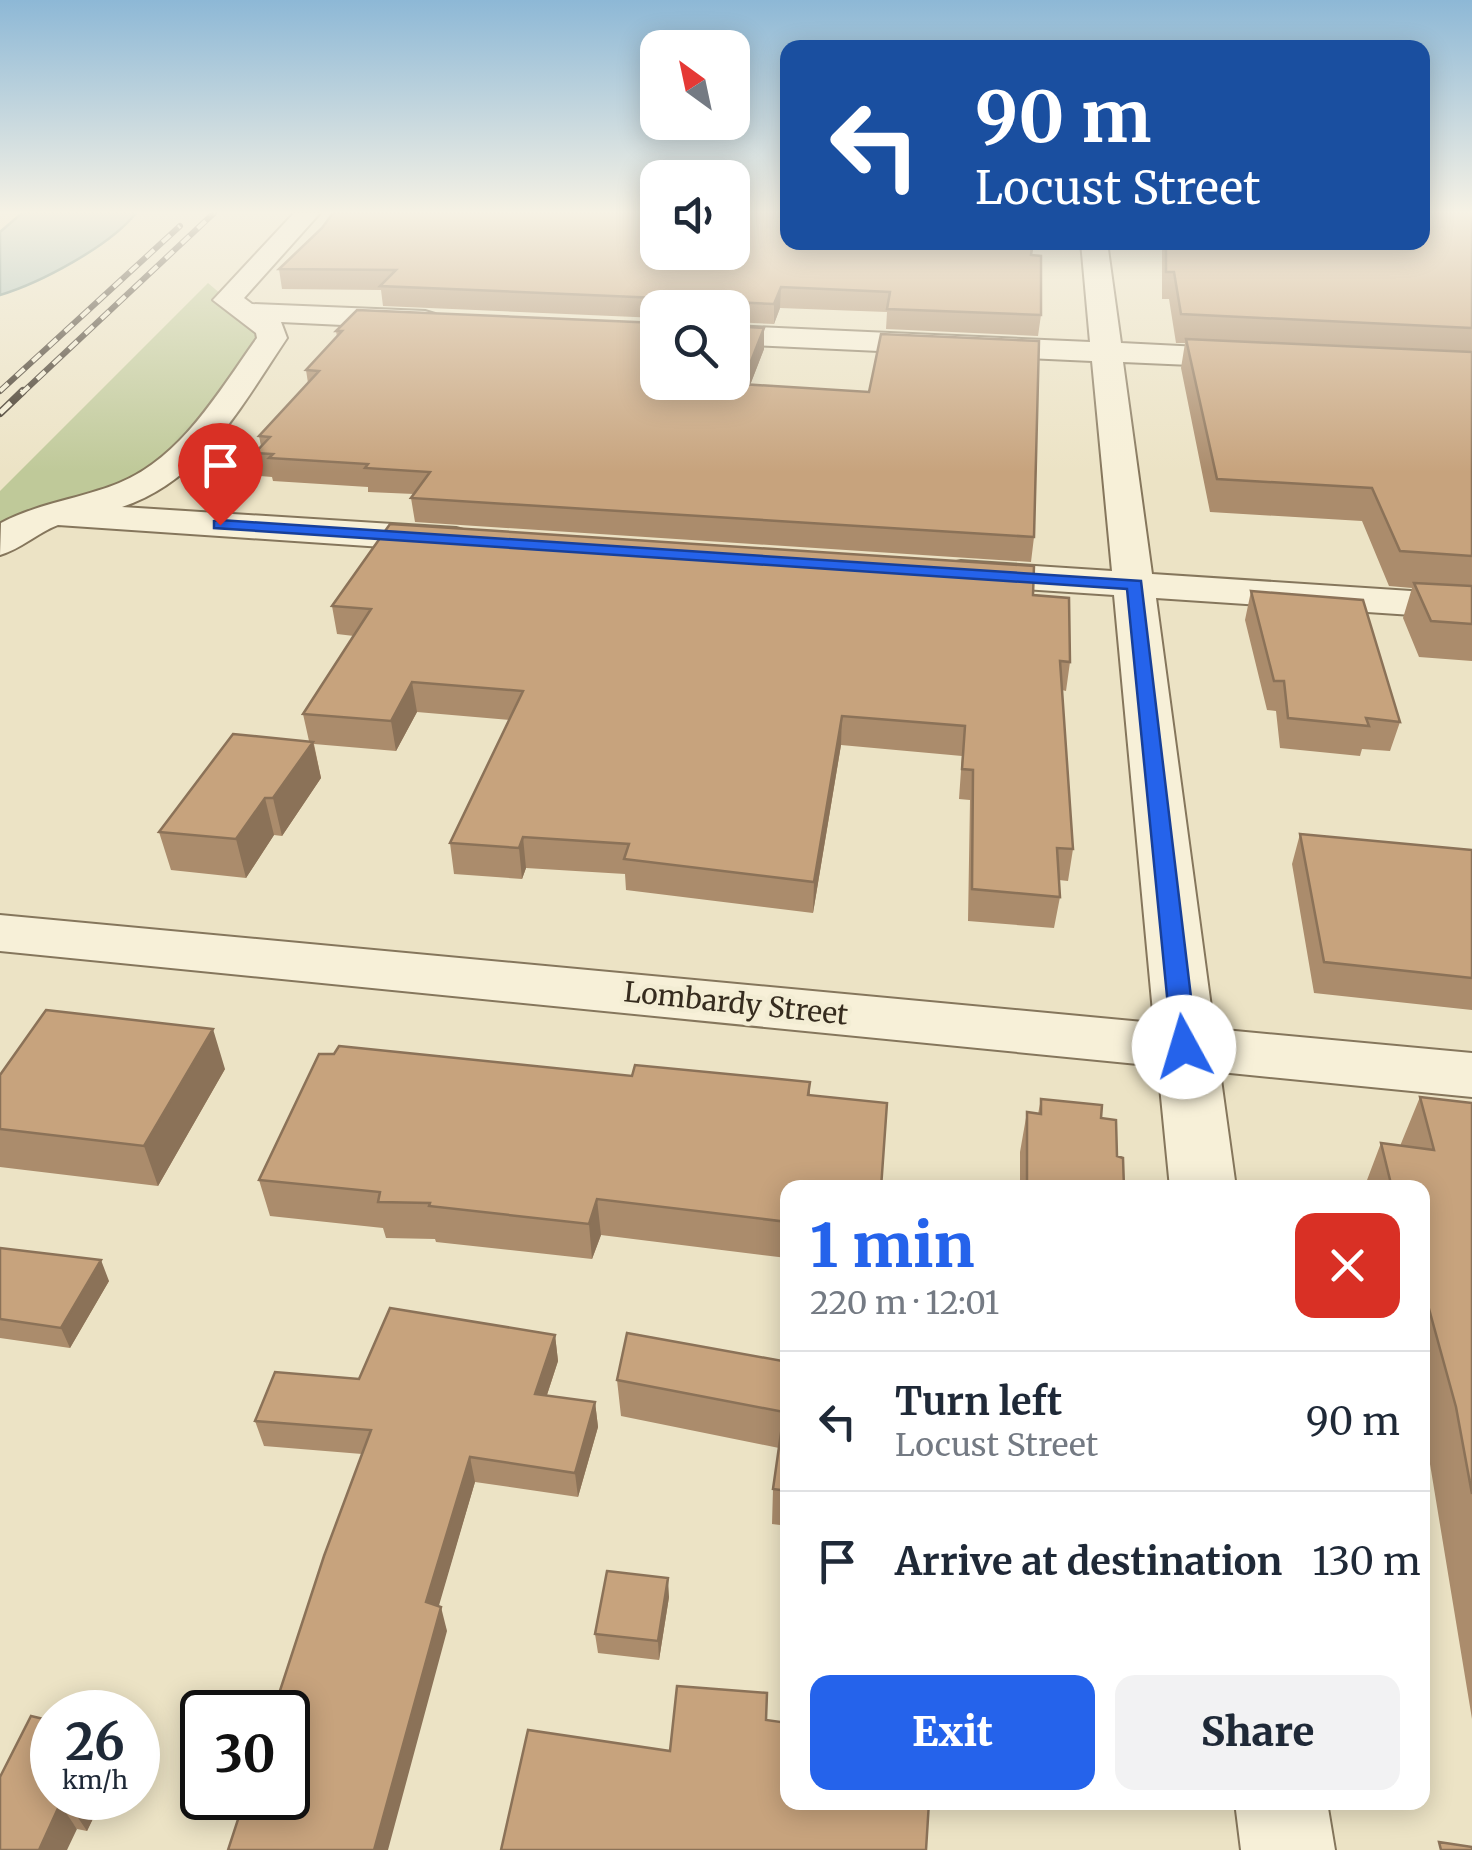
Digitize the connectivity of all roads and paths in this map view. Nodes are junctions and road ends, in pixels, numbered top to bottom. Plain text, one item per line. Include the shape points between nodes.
1 (228, 299) edge
2 (1101, 299) edge
3 (243, 312) junction
4 (460, 322) edge
5 (750, 335) edge
6 (1108, 352) junction
7 (1296, 361) edge
8 (60, 514) junction
9 (0, 543) edge
10 (499, 543) edge
11 (918, 570) edge
12 (1135, 584) junction
13 (1472, 606) edge
14 (0, 933) edge
15 (1184, 1047) junction
16 (1472, 1075) edge
17 (1201, 1180) edge
18 (1283, 1810) edge
19 (1288, 1850) edge

1 - 3 street
2 - 6 street
3 - 4 street
3 - 8 street via 271,330 272,338 196,443 148,483
5 - 6 street
6 - 7 street
6 - 12 street
8 - 9 street
8 - 10 street
11 - 12 street
12 - 13 street
12 - 15 street
14 - 15 street, Lombardy Street
15 - 16 street, Lombardy Street
15 - 17 street
18 - 19 street

